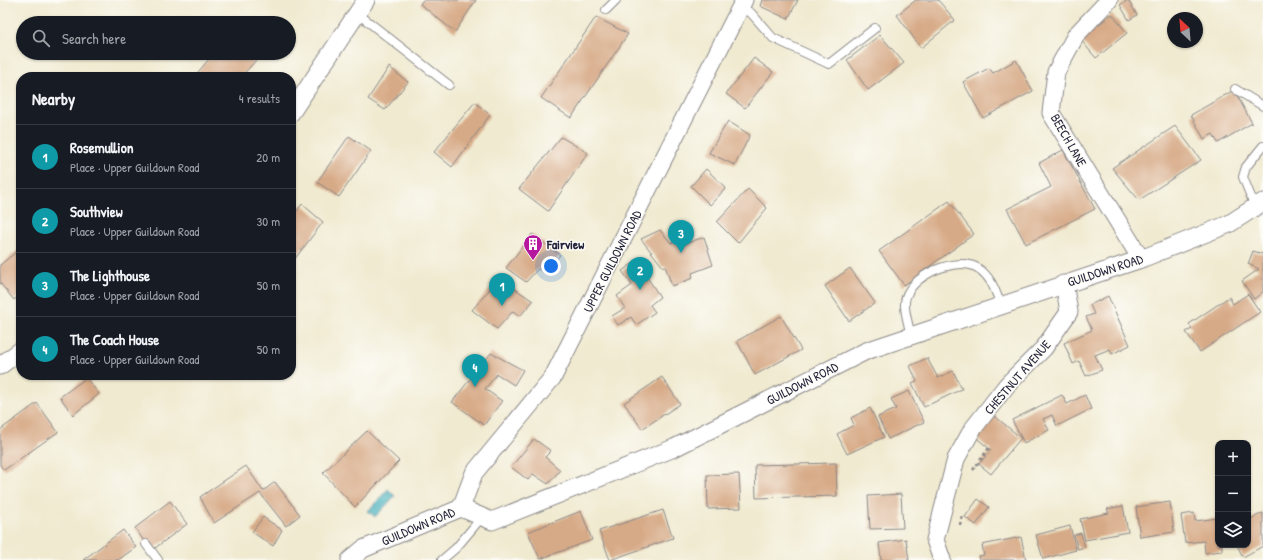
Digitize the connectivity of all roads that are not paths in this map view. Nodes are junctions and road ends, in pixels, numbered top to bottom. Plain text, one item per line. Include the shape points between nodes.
1 (616, 0) edge
2 (1109, 0) edge
3 (742, 3) edge
4 (362, 7) edge
5 (606, 10) dead end
6 (875, 28) dead end
7 (449, 85) dead end
8 (1235, 89) dead end
9 (296, 106) edge
10 (1263, 106) edge
11 (1263, 146) edge
12 (1259, 204) edge
13 (1141, 258) junction
14 (1063, 284) junction
15 (1001, 305) junction
16 (911, 336) junction
17 (16, 354) edge
18 (0, 366) edge
19 (461, 508) junction
20 (482, 517) junction
21 (146, 544) dead end
22 (158, 560) edge
23 (350, 560) edge
24 (442, 560) edge
25 (942, 560) edge

1 - 5 lane
2 - 13 street, BEECH LANE via 1076,35 1056,72 1051,113
3 - 6 lane via 773,38 829,64
3 - 19 street, UPPER GUILDOWN ROAD via 553,377 474,473
4 - 7 lane
4 - 9 street
8 - 10 lane
11 - 12 lane via 1246,167 1243,177
12 - 13 street, GUILDOWN ROAD via 1229,224
13 - 14 street, GUILDOWN ROAD
14 - 15 street, GUILDOWN ROAD
14 - 25 street, CHESTNUT AVENUE via 1069,312 1044,348 1007,385 972,430 956,459 935,540
15 - 16 street, GUILDOWN ROAD
15 - 16 lane via 990,279 978,268 967,264 948,265 923,277 909,289 904,303
16 - 20 street, GUILDOWN ROAD via 866,351 674,448 492,521
17 - 18 street
19 - 20 street, GUILDOWN ROAD
19 - 23 street, GUILDOWN ROAD via 364,550
20 - 24 lane via 456,548
21 - 22 lane

